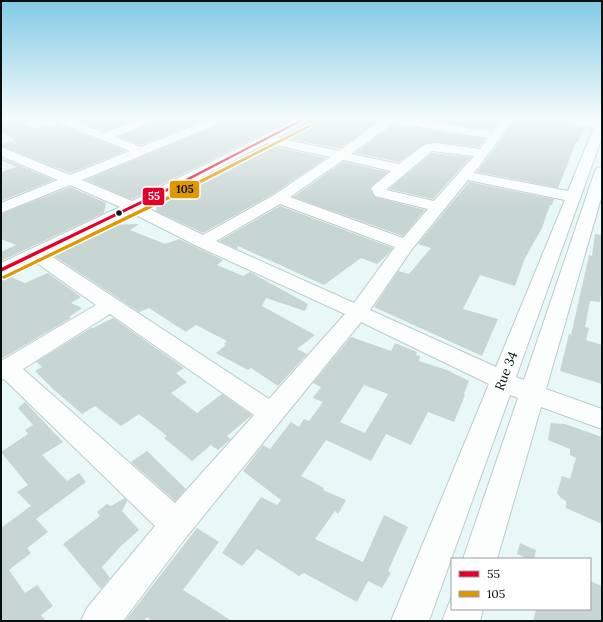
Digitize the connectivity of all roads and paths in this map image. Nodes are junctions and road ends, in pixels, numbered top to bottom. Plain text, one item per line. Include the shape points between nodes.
1 (132, 148) edge
2 (148, 148) edge
3 (252, 148) edge
4 (305, 148) edge
5 (353, 148) edge
6 (428, 148) edge
7 (486, 148) edge
8 (598, 148) edge
9 (1, 150) edge
10 (140, 151) junction
11 (342, 156) junction
12 (402, 169) junction
13 (602, 171) edge
14 (465, 175) junction
15 (70, 181) junction
16 (279, 198) junction
17 (589, 202) edge
18 (133, 207) junction
19 (439, 207) junction
20 (1, 208) edge
21 (203, 242) junction
22 (406, 245) junction
23 (35, 254) junction
24 (1, 270) edge
25 (110, 304) junction
26 (358, 312) junction
27 (4, 370) edge
28 (502, 380) junction
29 (531, 394) junction
30 (272, 414) junction
31 (602, 419) edge
32 (176, 525) junction
33 (480, 558) edge
34 (465, 610) edge
35 (100, 621) edge
36 (410, 621) edge
37 (461, 621) edge

1 - 10 street
2 - 10 street
3 - 18 street
4 - 11 street
5 - 11 street
6 - 12 street
7 - 14 street
8 - 17 street, Rue 34
9 - 15 street
10 - 15 street
11 - 12 street
11 - 16 street
12 - 19 street via 378,188 378,191
13 - 17 street, Rue 34
14 - 17 street
14 - 19 street
15 - 18 street
15 - 20 street
16 - 21 street
16 - 22 street
17 - 28 street, Rue 34
17 - 29 street, Rue 34
18 - 21 street
18 - 23 street
19 - 22 street
21 - 26 street
22 - 26 street
23 - 24 street
23 - 25 street
25 - 27 street
25 - 30 street
26 - 28 street
26 - 30 street
27 - 32 street
28 - 29 street
28 - 36 street, Rue 34
29 - 31 street
29 - 33 street, Rue 34
30 - 32 street
32 - 35 street
34 - 37 street

